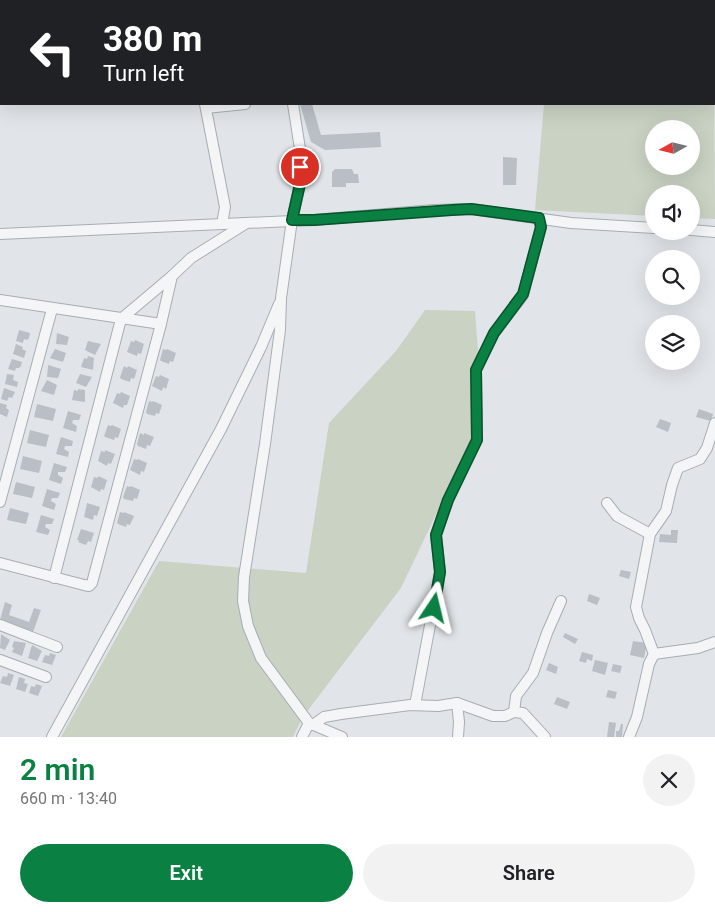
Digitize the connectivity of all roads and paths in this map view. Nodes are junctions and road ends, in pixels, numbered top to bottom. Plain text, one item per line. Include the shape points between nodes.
1 (226, 105) edge
2 (293, 105) edge
3 (206, 106) edge
4 (539, 218) junction
5 (292, 220) junction
6 (246, 223) junction
7 (222, 224) junction
8 (645, 227) edge
9 (700, 231) edge
10 (715, 232) edge
11 (0, 234) edge
12 (172, 276) junction
13 (281, 298) junction
14 (0, 300) edge
15 (52, 309) junction
16 (121, 319) junction
17 (161, 324) junction
18 (715, 423) edge
19 (0, 502) edge
20 (607, 504) dead end
21 (650, 534) junction
22 (0, 563) edge
23 (54, 578) junction
24 (561, 601) dead end
25 (0, 626) edge
26 (715, 642) edge
27 (57, 647) dead end
28 (654, 654) junction
29 (0, 660) edge
30 (46, 677) dead end
31 (457, 703) junction
32 (415, 705) junction
33 (514, 712) junction
34 (311, 724) junction
35 (52, 737) edge
36 (302, 737) edge
37 (342, 737) edge
38 (458, 737) edge
39 (545, 737) edge
40 (629, 737) edge

1 - 3 street
2 - 5 street via 300,184
3 - 7 street via 225,207
4 - 5 street via 471,209
4 - 8 street
4 - 32 street via 541,227 523,294 494,333 476,370 477,440 448,500 436,535 440,572
5 - 6 street
5 - 13 street
6 - 7 street
6 - 12 street via 191,258
7 - 11 street
9 - 10 street
12 - 16 street
12 - 17 street
13 - 34 street via 274,380 243,601 248,626 261,658
13 - 35 street via 221,428
14 - 15 street
15 - 16 street
15 - 19 street
16 - 17 street
16 - 23 street
17 - 23 street via 95,577 89,586
18 - 21 street via 700,459 678,468 666,510
20 - 21 street via 617,516
21 - 28 street via 636,606
22 - 23 street
24 - 33 street via 533,673 516,696
25 - 27 street
26 - 28 street via 698,648
28 - 40 street
29 - 30 street
31 - 32 street
31 - 33 street via 493,716
31 - 38 street
32 - 34 street via 324,717
33 - 39 street via 524,714
34 - 36 street
34 - 37 street

